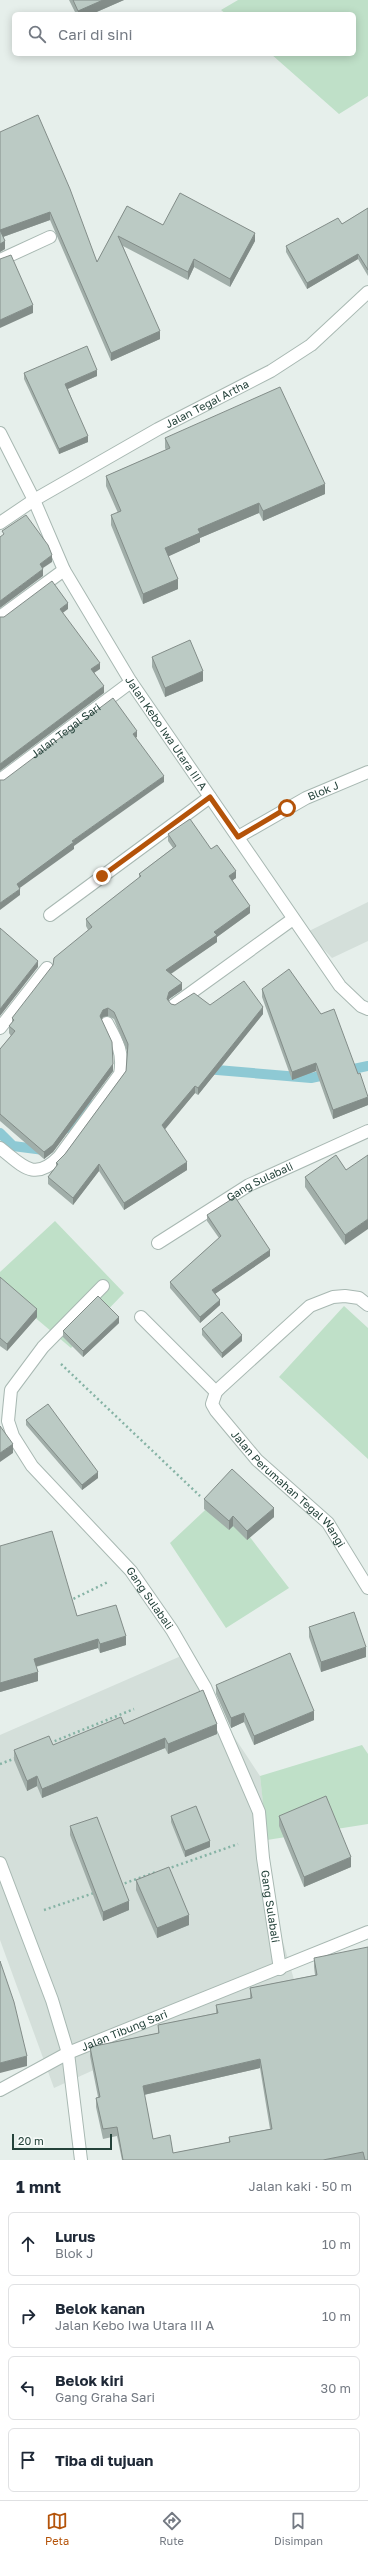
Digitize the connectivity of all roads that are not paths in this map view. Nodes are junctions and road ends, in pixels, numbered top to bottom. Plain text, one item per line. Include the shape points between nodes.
1 (50, 237) dead end
2 (0, 260) edge
3 (368, 292) edge
4 (0, 433) edge
5 (34, 500) junction
6 (0, 523) edge
7 (64, 570) junction
8 (0, 617) edge
9 (131, 682) junction
10 (368, 772) edge
11 (0, 780) edge
12 (210, 797) junction
13 (238, 837) junction
14 (50, 915) dead end
15 (293, 919) junction
16 (47, 968) dead end
17 (174, 1005) edge
18 (368, 1009) edge
19 (107, 1023) dead end
20 (0, 1028) edge
21 (368, 1131) edge
22 (0, 1148) edge
23 (158, 1243) dead end
24 (103, 1286) dead end
25 (368, 1305) edge
26 (141, 1317) dead end
27 (216, 1392) junction
28 (368, 1588) edge
29 (0, 1864) edge
30 (368, 1932) edge
31 (280, 1969) junction
32 (68, 2053) junction
33 (0, 2090) edge
34 (82, 2160) edge

1 - 2 street
3 - 5 street, Jalan Tegal Artha via 311,345 271,371 158,429
4 - 5 street, Jalan Kebo Iwa Utara III A
5 - 6 street, Jalan Tegal Artha
5 - 7 street, Jalan Kebo Iwa Utara III A
7 - 8 street
7 - 9 street, Jalan Kebo Iwa Utara III A
9 - 11 street, Jalan Tegal Sari
9 - 12 street, Jalan Kebo Iwa Utara III A
10 - 13 street, Blok J via 306,798
12 - 13 street, Jalan Kebo Iwa Utara III A
12 - 14 street
13 - 15 street, Jalan Kebo Iwa Utara III A
15 - 17 street
15 - 18 street, Jalan Kebo Iwa Utara III A via 340,986 361,1006
16 - 20 street
19 - 22 street via 119,1044 123,1059 120,1074 113,1087 59,1157 49,1167 33,1171
21 - 23 street, Gang Sulabali via 248,1185
24 - 31 street, Gang Sulabali via 43,1347 10,1390 8,1421 13,1436 32,1466 131,1572 172,1630 205,1687 259,1812 260,1837
25 - 27 street via 359,1298 345,1296 333,1297 310,1306
26 - 27 street
27 - 28 street, Jalan Perumahan Tegal Wangi via 212,1404 216,1411 257,1460 328,1523
29 - 32 street, Jalan Tibung Sari via 52,2000
30 - 31 street, Jalan Tibung Sari
31 - 32 street, Jalan Tibung Sari
32 - 33 street
32 - 34 street

